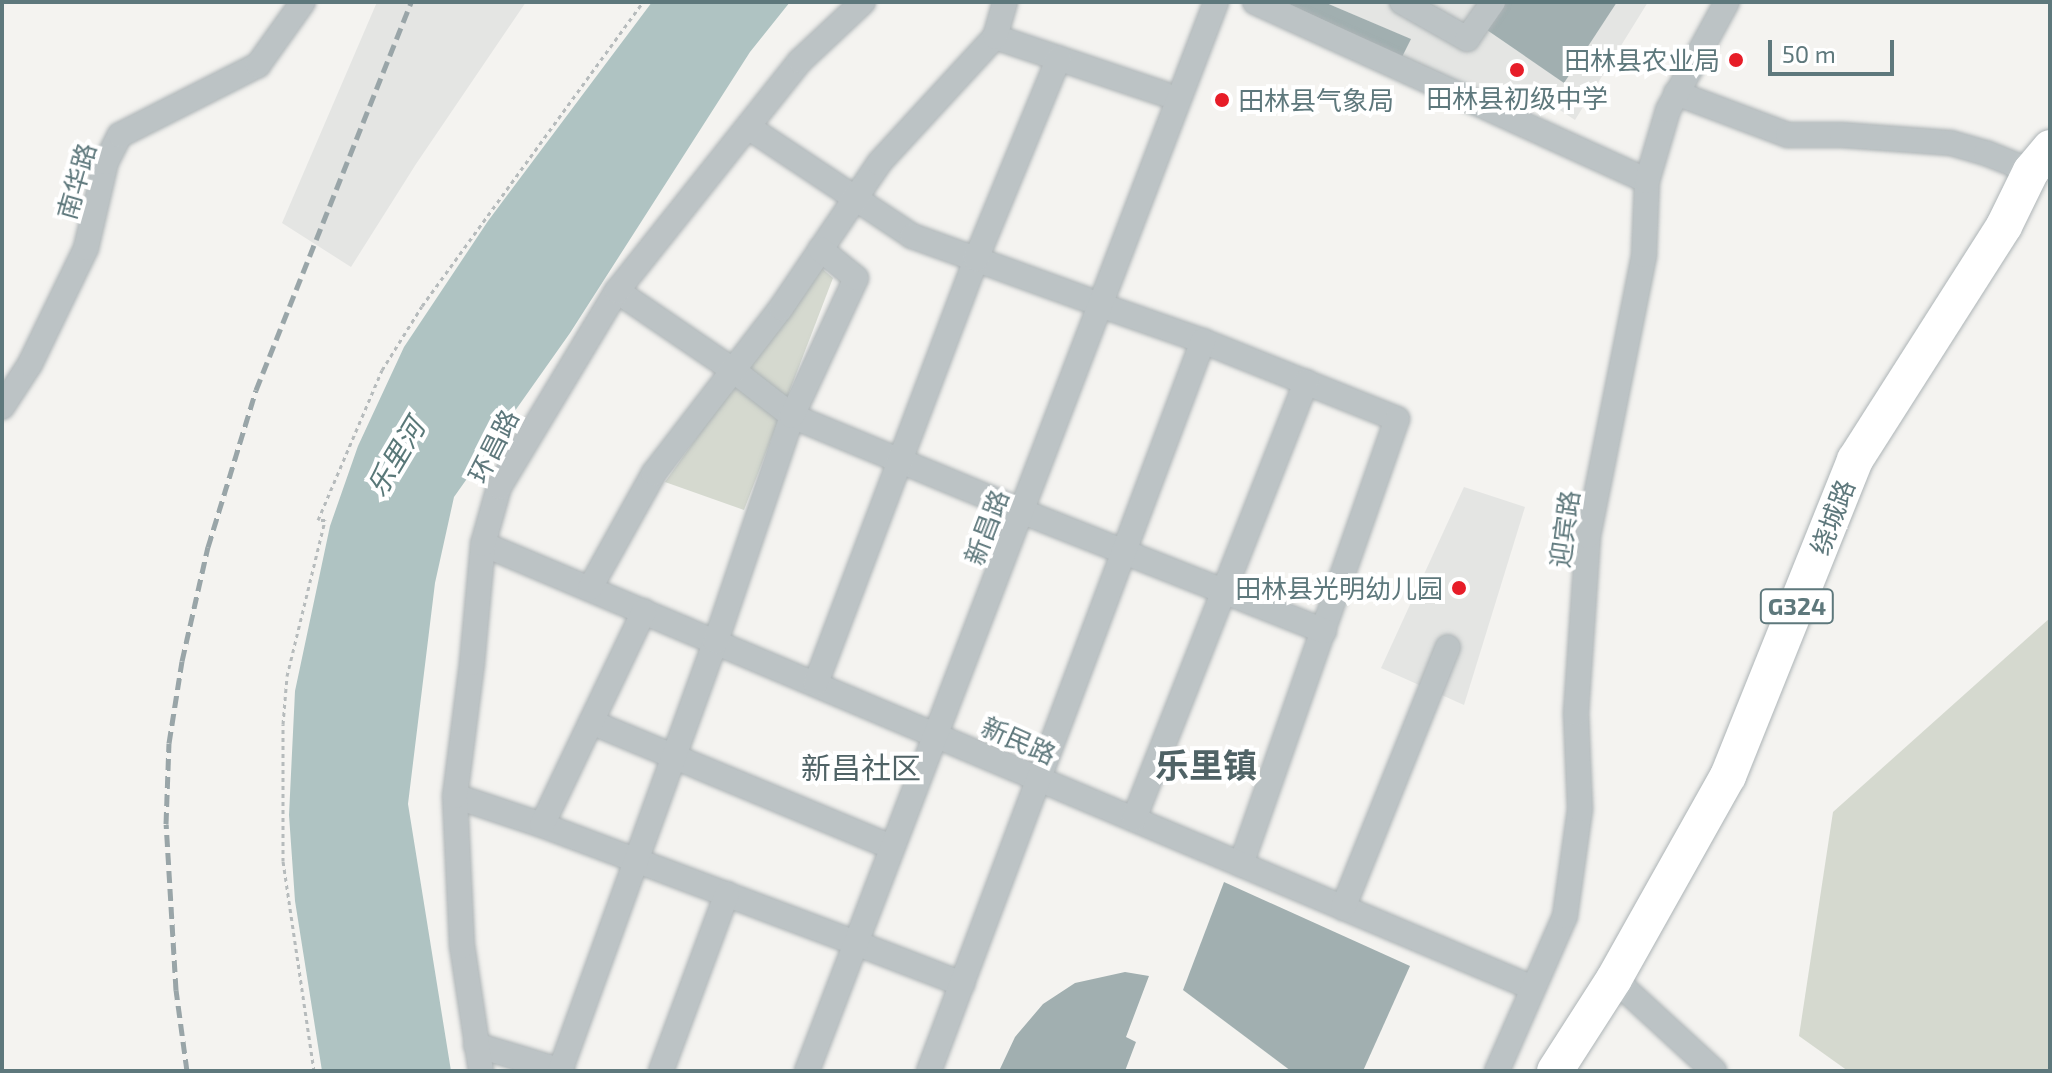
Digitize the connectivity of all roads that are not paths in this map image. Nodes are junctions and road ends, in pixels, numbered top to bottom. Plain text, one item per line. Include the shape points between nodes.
1 (303, 2) edge
2 (863, 2) edge
3 (1005, 2) edge
4 (1199, 2) edge
5 (1216, 2) edge
6 (1255, 2) edge
7 (1402, 2) edge
8 (1493, 2) edge
9 (1727, 2) edge
10 (995, 37) junction
11 (1059, 58) junction
12 (1676, 93) junction
13 (1164, 94) junction
14 (748, 127) junction
15 (2040, 160) edge
16 (1647, 181) junction
17 (855, 199) junction
18 (820, 249) junction
19 (976, 259) junction
20 (617, 291) junction
21 (1093, 302) junction
22 (1203, 341) junction
23 (733, 370) junction
24 (1306, 382) junction
25 (2, 407) edge
26 (792, 416) junction
27 (899, 461) junction
28 (1014, 508) junction
29 (483, 544) junction
30 (1124, 553) junction
31 (590, 588) junction
32 (1221, 591) junction
33 (644, 611) junction
34 (1324, 631) junction
35 (716, 641) junction
36 (1448, 647) dead end
37 (816, 683) junction
38 (591, 722) junction
39 (929, 731) junction
40 (674, 758) junction
41 (1038, 779) junction
42 (455, 796) junction
43 (1134, 819) junction
44 (542, 825) junction
45 (879, 842) junction
46 (636, 860) junction
47 (1241, 865) junction
48 (727, 894) junction
49 (1343, 908) junction
50 (849, 941) junction
51 (1614, 979) junction
52 (962, 984) junction
53 (1533, 988) junction
54 (476, 1045) junction
55 (481, 1071) edge
56 (560, 1071) edge
57 (661, 1071) edge
58 (791, 1071) edge
59 (807, 1071) edge
60 (929, 1071) edge
61 (1497, 1071) edge
62 (1555, 1071) edge
63 (1714, 1071) edge

1 - 25 street, 南华路 via 258,65 120,135 111,147 86,248 30,364
2 - 14 street, 环昌路 via 800,61
3 - 10 street
4 - 13 street, 新昌路
5 - 21 street, 新昌路
6 - 16 street
7 - 8 street via 1467,39
9 - 12 street, 迎宾路
10 - 11 street
10 - 17 street via 879,163
11 - 13 street
11 - 19 street
12 - 15 street via 1788,135 1951,143
12 - 16 street, 迎宾路
13 - 21 street, 新昌路
14 - 17 street
14 - 20 street, 环昌路
15 - 51 highway, 绕城路 / G324 via 2004,226 1855,460 1728,776
16 - 53 street, 迎宾路 via 1644,255 1588,536 1576,713 1580,809 1565,916
17 - 18 street
17 - 19 street via 912,236
18 - 23 street
18 - 26 street via 856,278
19 - 21 street
19 - 27 street
20 - 23 street
20 - 29 street, 环昌路 via 499,487
21 - 22 street
21 - 28 street, 新昌路
22 - 24 street
22 - 30 street
23 - 26 street
23 - 31 street via 654,473
24 - 32 street
24 - 34 street via 1397,419
26 - 27 street
26 - 35 street
27 - 28 street
27 - 37 street
28 - 30 street
28 - 39 street, 新昌路
29 - 31 street, 新民路
29 - 42 street, 环昌路
30 - 32 street
30 - 41 street
31 - 33 street, 新民路
32 - 34 street
32 - 43 street
33 - 35 street, 新民路
33 - 38 street
34 - 47 street
35 - 37 street, 新民路
35 - 40 street
36 - 49 street
37 - 39 street, 新民路
38 - 40 street
38 - 44 street
39 - 41 street, 新民路
39 - 45 street, 新昌路
39 - 50 street, 新昌路
40 - 45 street
40 - 46 street
41 - 43 street, 新民路
41 - 52 street
42 - 44 street
42 - 54 street, 环昌路 via 462,946
43 - 47 street, 新民路
44 - 46 street
45 - 50 street, 新昌路
46 - 48 street
46 - 56 street
47 - 49 street, 新民路
48 - 50 street
48 - 57 street
49 - 53 street, 新民路
50 - 52 street
50 - 58 street, 新昌路
50 - 59 street, 新昌路
51 - 62 highway, 绕城路 / G324
51 - 63 street
52 - 60 street
53 - 61 street, 迎宾路
54 - 55 street, 环昌路
54 - 56 street

